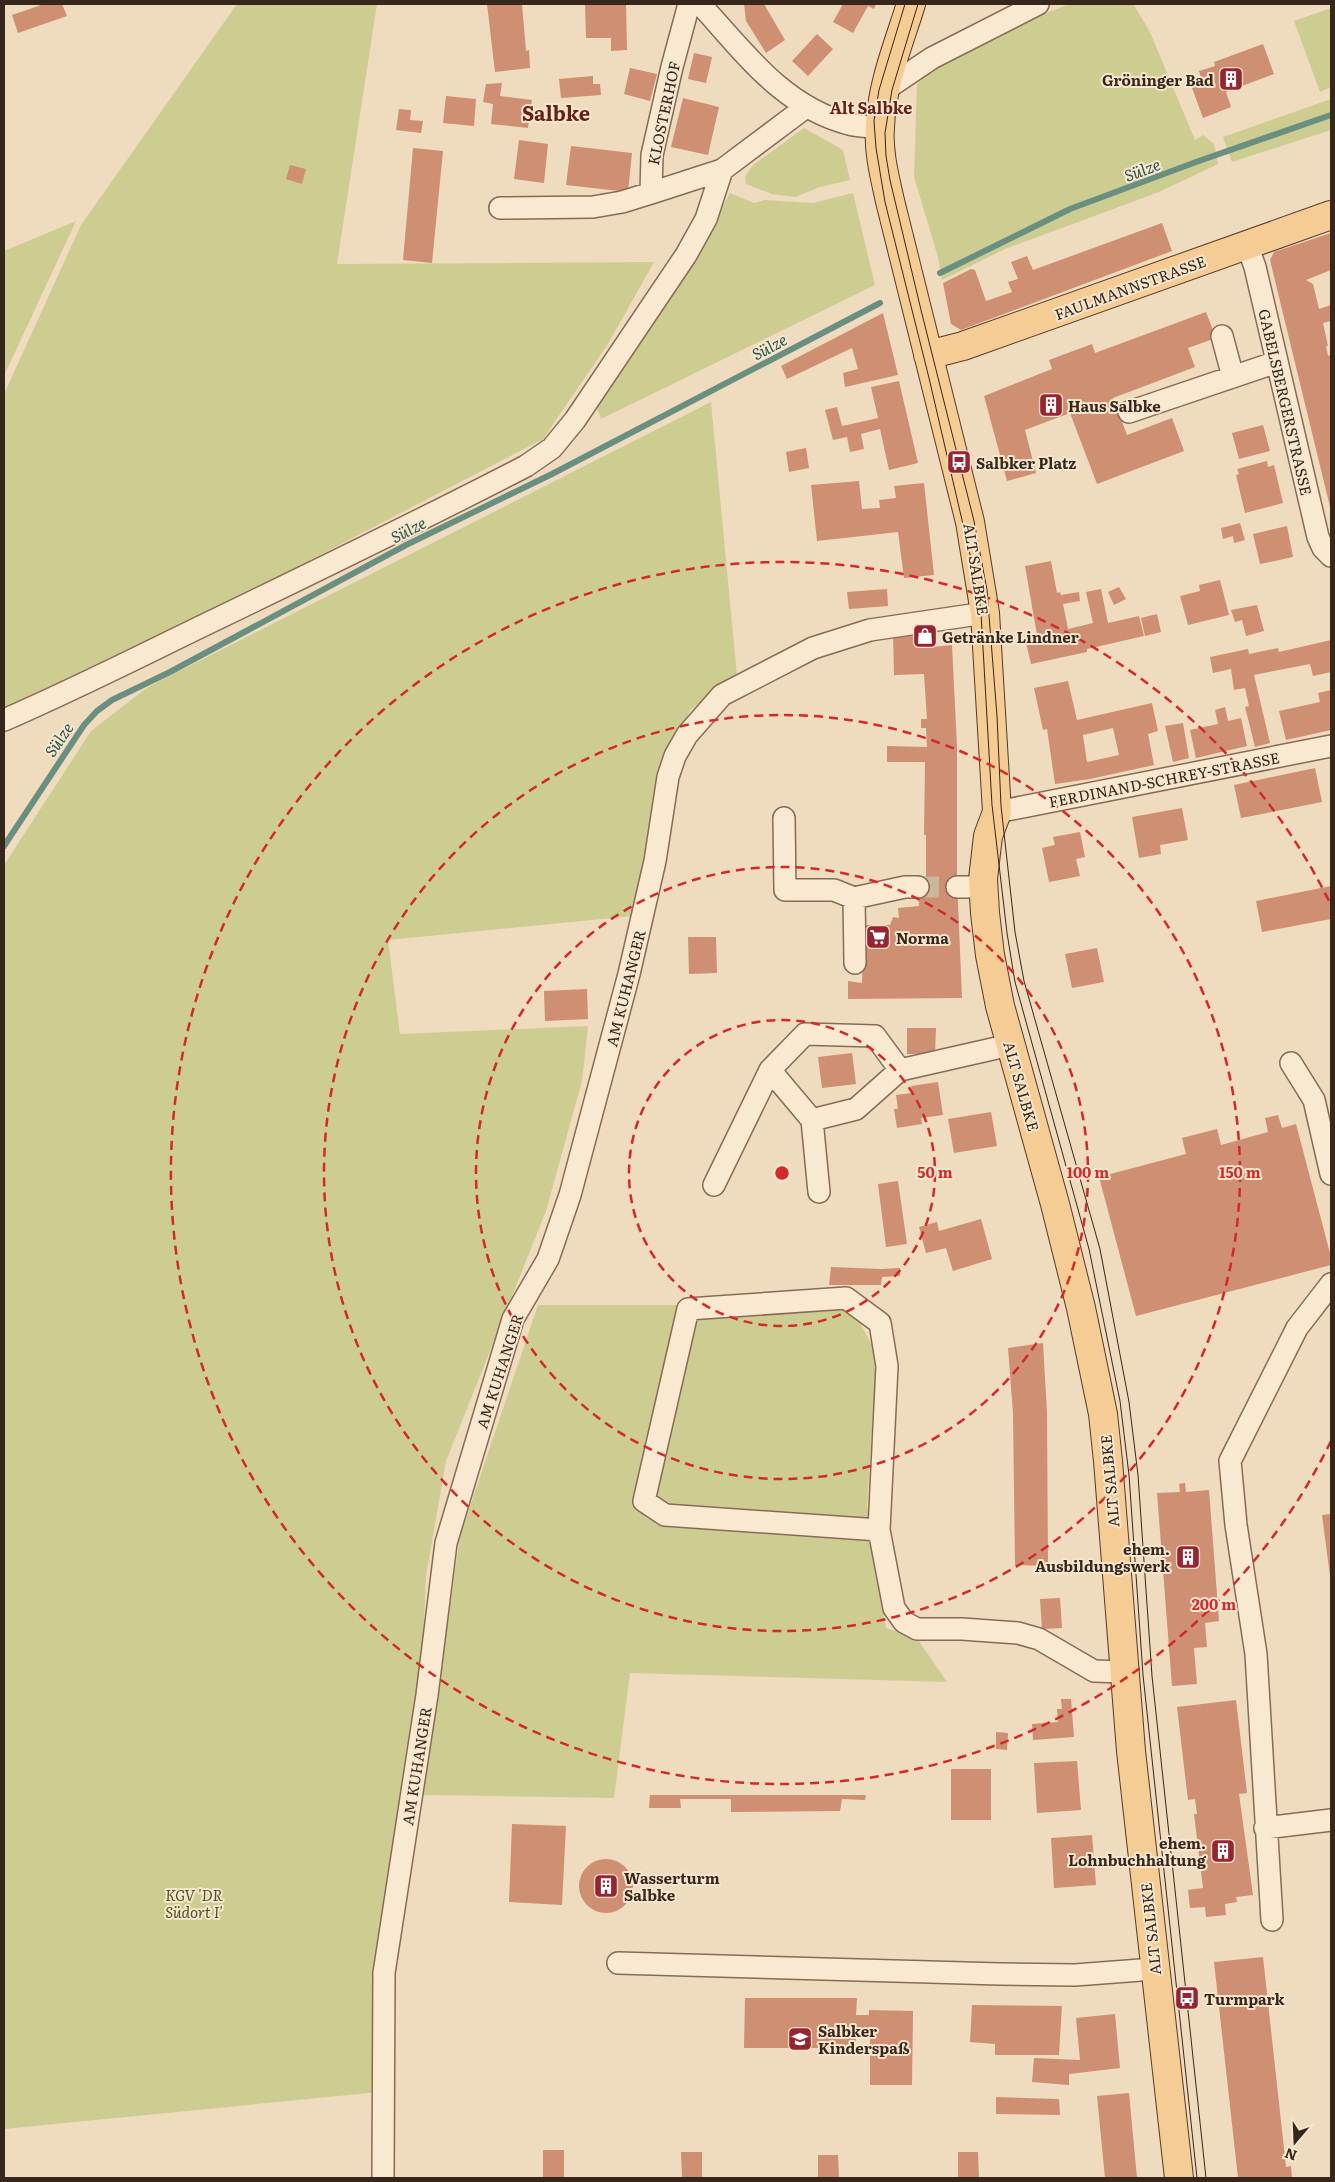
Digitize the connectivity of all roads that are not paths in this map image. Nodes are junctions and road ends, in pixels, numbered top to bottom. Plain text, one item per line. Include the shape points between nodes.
1 (688, 4) edge
2 (700, 4) edge
3 (911, 4) edge
4 (1038, 4) edge
5 (886, 89) junction
6 (806, 107) junction
7 (880, 128) junction
8 (722, 170) junction
9 (651, 194) junction
10 (500, 208) dead end
11 (1331, 215) edge
12 (1246, 245) junction
13 (1222, 336) dead end
14 (928, 355) junction
15 (1277, 362) junction
16 (1233, 376) junction
17 (1129, 412) dead end
18 (1331, 556) edge
19 (985, 613) junction
20 (4, 720) edge
21 (1331, 746) edge
22 (997, 812) junction
23 (784, 818) dead end
24 (918, 887) tunnel mouth
25 (854, 898) junction
26 (855, 963) dead end
27 (1010, 1045) junction
28 (1291, 1063) dead end
29 (770, 1070) junction
30 (900, 1070) junction
31 (812, 1120) junction
32 (1331, 1174) edge
33 (714, 1185) dead end
34 (819, 1192) dead end
35 (1331, 1284) edge
36 (878, 1530) junction
37 (1124, 1672) junction
38 (1331, 1820) edge
39 (1265, 1828) junction
40 (1272, 1920) dead end
41 (618, 1963) dead end
42 (1154, 1969) junction
43 (384, 2178) edge
44 (1179, 2178) edge

1 - 9 street, KLOSTERHOF via 652,155
2 - 6 street via 759,70
3 - 5 main road, ALT SALBKE
4 - 5 street via 932,58
5 - 7 main road, ALT SALBKE
6 - 7 street via 847,124
6 - 8 street
7 - 14 main road, ALT SALBKE via 890,201
8 - 9 street
8 - 20 street via 709,212 691,248 576,420 546,454 382,540 88,683
9 - 10 street via 593,207
11 - 12 main road, FAULMANNSTRASSE
12 - 14 main road, FAULMANNSTRASSE via 963,346
12 - 15 street, GABELSBERGERSTRASSE via 1255,267
13 - 16 street
14 - 19 main road, ALT SALBKE via 970,522
15 - 16 street
15 - 18 street, GABELSBERGERSTRASSE via 1318,536
16 - 17 street
19 - 22 main road, ALT SALBKE
19 - 43 street, AM KUHANGER via 870,630 814,648 722,695 687,735 675,756 668,777 655,862 629,974 570,1195 548,1259 513,1319 446,1543 427,1695 384,1973
21 - 22 street, FERDINAND-SCHREY-STRASSE
22 - 27 main road, ALT SALBKE via 970,887 990,955
23 - 25 street via 785,890 834,890
24 - 25 street
25 - 26 street
27 - 30 street
27 - 37 main road, ALT SALBKE via 1068,1250 1103,1414
28 - 32 street via 1314,1100
29 - 30 street via 805,1034 875,1036
29 - 31 street
29 - 33 street
30 - 31 street via 856,1109
31 - 34 street
35 - 39 street via 1297,1328 1230,1461 1236,1525 1256,1654
36 - 36 street via 887,1366 880,1323 846,1298 688,1309 644,1501 665,1515
36 - 37 street via 894,1608 904,1622 917,1628 1018,1633 1039,1638 1094,1671
37 - 42 main road, ALT SALBKE
38 - 39 street
39 - 40 street
41 - 42 street via 1075,1975
42 - 44 main road, ALT SALBKE

